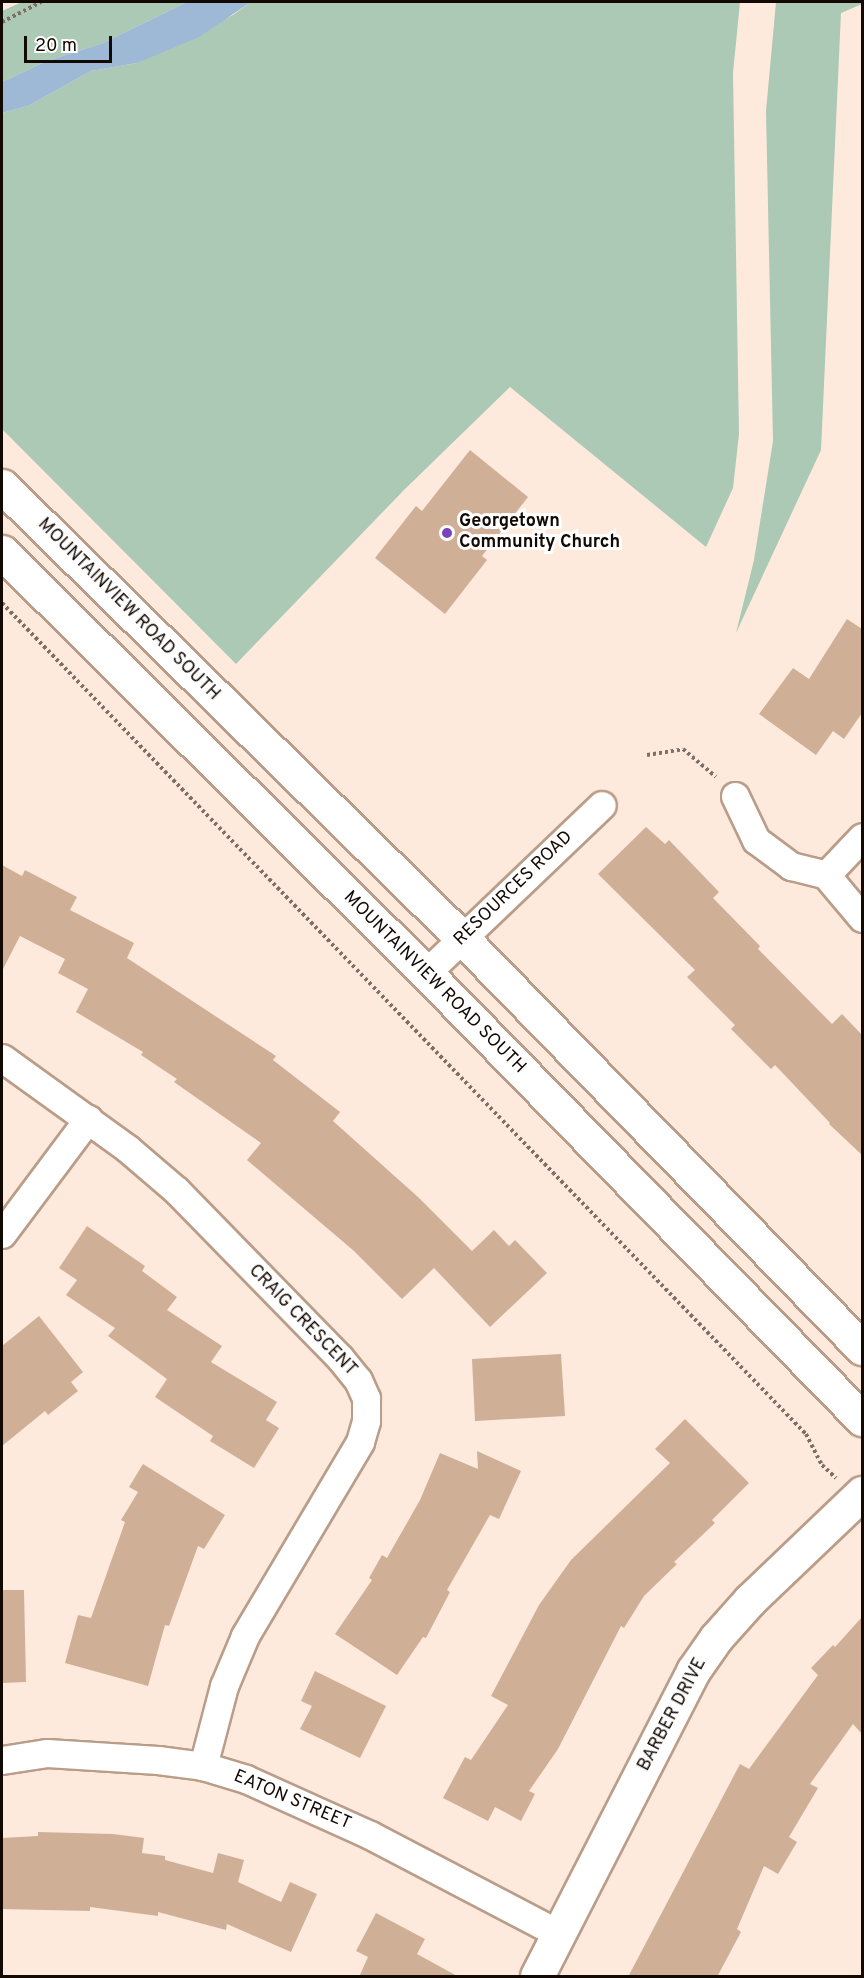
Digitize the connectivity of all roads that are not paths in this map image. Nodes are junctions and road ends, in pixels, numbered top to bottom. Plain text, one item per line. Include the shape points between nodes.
1 (2, 486) edge
2 (2, 552) edge
3 (735, 796) road end
4 (602, 805) dead end
5 (862, 837) edge
6 (826, 875) junction
7 (862, 918) edge
8 (462, 938) junction
9 (426, 973) junction
10 (2, 1058) edge
11 (88, 1119) junction
12 (2, 1234) edge
13 (862, 1348) edge
14 (862, 1419) edge
15 (860, 1495) edge
16 (2, 1760) edge
17 (203, 1766) junction
18 (559, 1934) junction
19 (537, 1977) edge

1 - 8 main road, MOUNTAINVIEW ROAD SOUTH
2 - 9 main road, MOUNTAINVIEW ROAD SOUTH
3 - 6 street via 756,840 790,866
4 - 8 street, RESOURCES ROAD
5 - 6 street
6 - 7 street
8 - 9 street, RESOURCES ROAD
8 - 13 main road, MOUNTAINVIEW ROAD SOUTH
9 - 14 main road, MOUNTAINVIEW ROAD SOUTH
10 - 11 street, CRAIG CRESCENT
11 - 12 street
11 - 17 street, CRAIG CRESCENT via 176,1190 340,1358 358,1380 366,1398 360,1442 241,1645 222,1695
15 - 18 main road, BARBER DRIVE via 750,1600 693,1671
16 - 17 street, EATON STREET via 46,1753 81,1754
17 - 18 street, EATON STREET via 308,1804
18 - 19 main road, BARBER DRIVE

